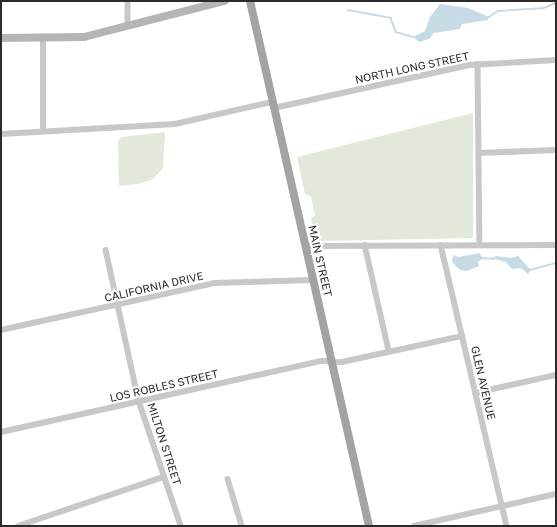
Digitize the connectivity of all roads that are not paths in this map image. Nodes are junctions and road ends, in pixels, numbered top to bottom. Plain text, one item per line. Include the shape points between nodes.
1 (128, 1) edge
2 (224, 1) edge
3 (250, 1) edge
4 (128, 25) junction
5 (1, 38) edge
6 (43, 38) junction
7 (556, 60) edge
8 (478, 64) junction
9 (273, 105) junction
10 (43, 131) junction
11 (1, 134) edge
12 (556, 150) edge
13 (478, 153) junction
14 (365, 245) junction
15 (441, 245) junction
16 (480, 245) junction
17 (556, 245) edge
18 (305, 246) junction
19 (106, 250) dead end
20 (313, 280) junction
21 (118, 305) junction
22 (1, 330) edge
23 (462, 336) junction
24 (389, 352) junction
25 (332, 362) junction
26 (556, 374) edge
27 (475, 393) junction
28 (140, 402) junction
29 (1, 432) edge
30 (164, 476) junction
31 (228, 479) dead end
32 (556, 494) edge
33 (502, 506) junction
34 (439, 523) edge
35 (18, 526) edge
36 (180, 526) edge
37 (242, 526) edge
38 (369, 526) edge
39 (414, 526) edge
40 (507, 526) edge

1 - 4 street
2 - 4 main road
3 - 9 main road, MAIN STREET
4 - 6 main road via 84,36
5 - 6 main road
6 - 10 street
7 - 8 street, NORTH LONG STREET
8 - 9 street, NORTH LONG STREET
8 - 13 street
9 - 10 street, NORTH LONG STREET via 175,124
9 - 18 main road, MAIN STREET
10 - 11 street, NORTH LONG STREET
12 - 13 street
13 - 16 street
14 - 15 street
14 - 18 street
14 - 24 street
15 - 16 street
15 - 23 street, GLEN AVENUE
16 - 17 street
18 - 20 main road, MAIN STREET
19 - 21 street, MILTON STREET
20 - 21 street, CALIFORNIA DRIVE via 215,283
20 - 25 main road, MAIN STREET
21 - 22 street, CALIFORNIA DRIVE
21 - 28 street, MILTON STREET
23 - 24 street, LOS ROBLES STREET
23 - 27 street, GLEN AVENUE
24 - 25 street, LOS ROBLES STREET
25 - 28 street, LOS ROBLES STREET via 321,361
25 - 38 main road, MAIN STREET
26 - 27 street
27 - 33 street, GLEN AVENUE
28 - 29 street, LOS ROBLES STREET
28 - 30 street, MILTON STREET
30 - 35 street
30 - 36 street, MILTON STREET
31 - 37 street
32 - 33 street
33 - 34 street
33 - 40 street, GLEN AVENUE
34 - 39 street

